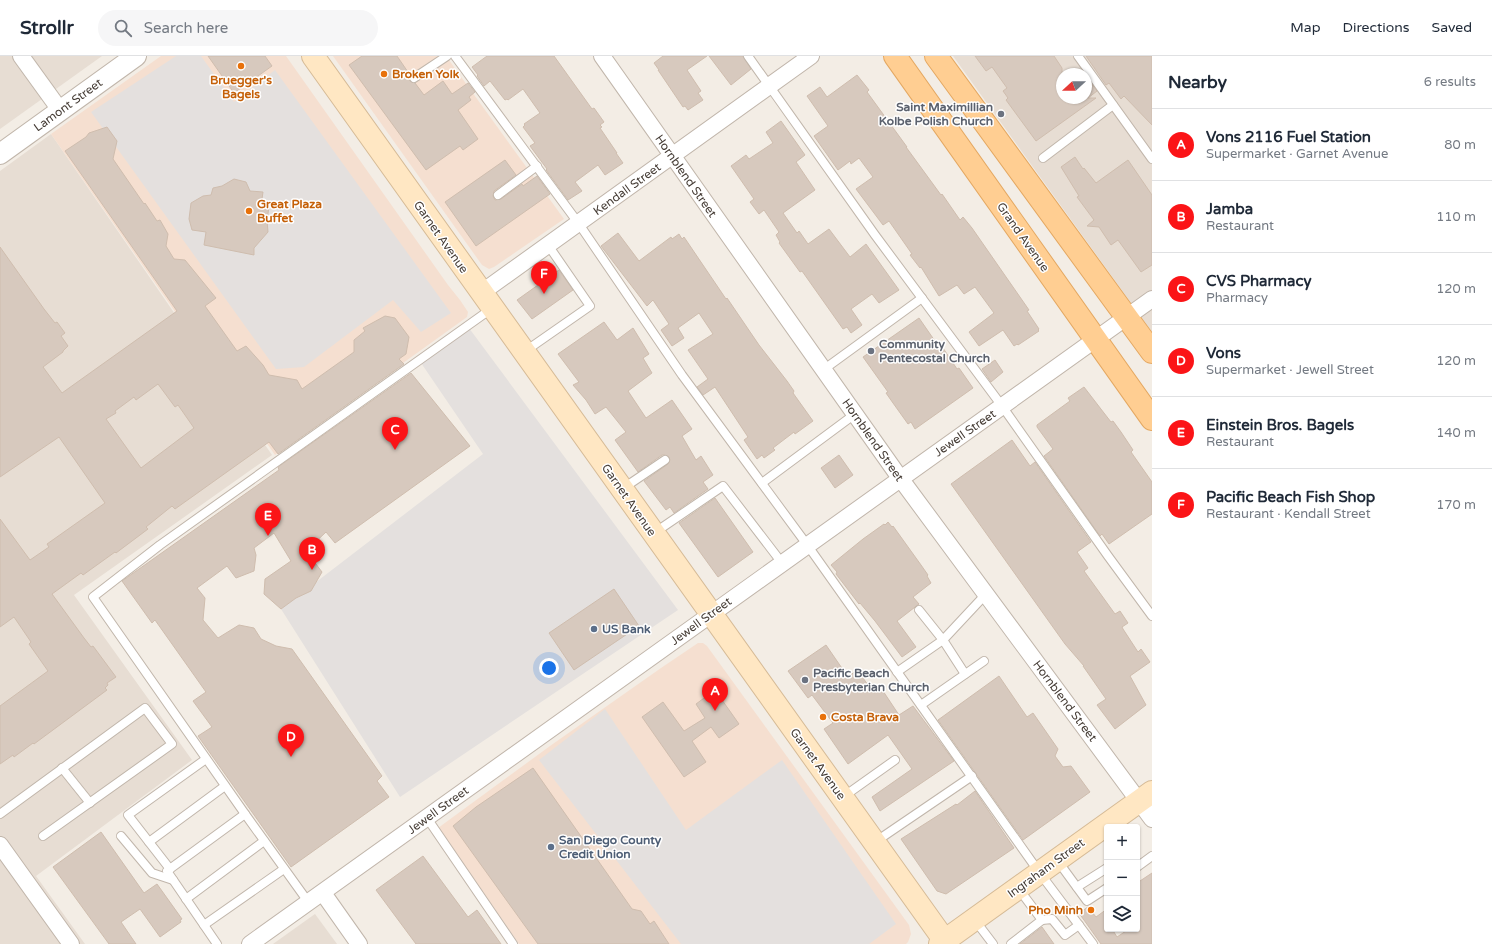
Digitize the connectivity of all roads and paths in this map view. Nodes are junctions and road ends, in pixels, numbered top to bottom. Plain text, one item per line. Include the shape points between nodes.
1 (21, 56) edge
2 (136, 56) edge
3 (447, 56) edge
4 (455, 56) edge
5 (602, 56) edge
6 (748, 56) edge
7 (811, 56) edge
8 (894, 56) edge
9 (936, 56) edge
10 (1078, 56) edge
11 (317, 58) edge
12 (414, 78) dead end
13 (769, 86) junction
14 (1113, 105) junction
15 (60, 110) junction
16 (0, 154) edge
17 (672, 155) junction
18 (1042, 158) dead end
19 (1152, 159) edge
20 (537, 166) junction
21 (498, 195) dead end
22 (579, 224) junction
23 (548, 245) junction
24 (922, 298) junction
25 (1152, 299) edge
26 (487, 301) junction
27 (1127, 317) junction
28 (1096, 340) junction
29 (524, 352) junction
30 (1152, 352) edge
31 (823, 370) junction
32 (1002, 406) junction
33 (855, 414) junction
34 (1152, 419) edge
35 (665, 460) dead end
36 (900, 478) junction
37 (762, 483) junction
38 (622, 490) junction
39 (653, 534) junction
40 (808, 546) junction
41 (782, 564) junction
42 (986, 594) junction
43 (918, 610) dead end
44 (711, 614) junction
45 (1152, 616) edge
46 (943, 640) junction
47 (984, 661) dead end
48 (897, 672) junction
49 (965, 674) junction
50 (921, 705) junction
51 (206, 759) junction
52 (895, 760) dead end
53 (62, 768) junction
54 (972, 776) junction
55 (225, 786) junction
56 (1146, 796) edge
57 (842, 798) junction
58 (90, 803) junction
59 (0, 814) edge
60 (245, 814) junction
61 (427, 818) junction
62 (1152, 819) edge
63 (43, 836) dead end
64 (121, 836) dead end
65 (264, 841) junction
66 (149, 842) junction
67 (874, 843) junction
68 (0, 845) edge
69 (1152, 856) edge
70 (1140, 865) edge
71 (1048, 866) junction
72 (284, 869) junction
73 (168, 870) junction
74 (1104, 870) edge
75 (173, 880) junction
76 (1077, 887) junction
77 (1017, 888) junction
78 (1104, 890) edge
79 (323, 893) junction
80 (186, 899) junction
81 (309, 902) junction
82 (974, 919) junction
83 (1042, 920) junction
84 (204, 925) junction
85 (1079, 925) junction
86 (510, 943) edge
87 (944, 943) edge
88 (71, 944) edge
89 (217, 944) edge
90 (250, 944) edge
91 (359, 944) edge
92 (993, 944) edge
93 (1011, 944) edge
94 (1093, 944) edge

1 - 15 street
2 - 15 street, Lamont Street
3 - 12 lane
4 - 20 lane
5 - 17 street, Hornblend Street
6 - 13 lane
7 - 13 street, Kendall Street
8 - 28 main road, Grand Avenue
9 - 27 main road
10 - 14 lane
11 - 26 main road, Garnet Avenue
13 - 17 street, Kendall Street
13 - 24 lane
14 - 18 lane
14 - 19 lane
15 - 16 street, Lamont Street
17 - 22 street, Kendall Street
17 - 31 street, Hornblend Street
20 - 21 lane
20 - 22 lane
22 - 23 street, Kendall Street
22 - 37 lane via 682,375
23 - 26 street, Kendall Street
23 - 29 lane via 590,306
24 - 31 lane
24 - 32 lane
25 - 27 street, Jewell Street
26 - 29 main road, Garnet Avenue
26 - 51 lane via 93,597
27 - 28 street, Jewell Street
27 - 30 main road
28 - 32 street, Jewell Street
28 - 34 main road, Grand Avenue
29 - 38 main road, Garnet Avenue
31 - 33 street, Hornblend Street
32 - 36 street, Jewell Street
32 - 45 lane
33 - 36 street, Hornblend Street
33 - 37 lane
35 - 38 lane
36 - 40 street, Jewell Street
36 - 42 street, Hornblend Street
37 - 40 lane
38 - 39 main road, Garnet Avenue
39 - 41 lane via 723,486
39 - 44 main road, Garnet Avenue
40 - 41 street, Jewell Street
40 - 48 lane
41 - 44 street, Jewell Street
42 - 46 lane
42 - 56 street, Hornblend Street
43 - 46 lane
44 - 57 main road, Garnet Avenue
44 - 61 street, Jewell Street
46 - 48 lane
46 - 49 lane
47 - 49 lane
48 - 50 lane
49 - 50 lane
50 - 54 lane
51 - 55 lane
51 - 66 lane via 128,815
52 - 57 lane
53 - 58 lane
53 - 58 lane via 145,708 172,744
53 - 59 lane
54 - 67 lane
54 - 71 lane
55 - 60 lane
55 - 66 lane
56 - 62 street, Hornblend Street
56 - 71 main road, Ingraham Street
57 - 67 main road, Garnet Avenue
58 - 63 lane
60 - 65 lane
60 - 73 lane
61 - 79 street, Jewell Street
61 - 86 lane
64 - 75 lane via 152,873
65 - 72 lane
65 - 80 lane
66 - 73 lane
67 - 87 main road, Garnet Avenue
68 - 88 street
69 - 70 lane
71 - 76 lane
71 - 77 main road, Ingraham Street
71 - 85 lane
72 - 81 lane
72 - 84 lane
73 - 75 lane
74 - 76 lane
75 - 80 lane
76 - 78 lane via 1087,901
77 - 82 main road, Ingraham Street
77 - 83 lane
79 - 81 street, Jewell Street
79 - 91 street
80 - 84 lane
81 - 90 street, Jewell Street
82 - 87 main road, Ingraham Street
82 - 92 lane
83 - 85 lane via 1052,919 1065,935
83 - 93 lane
84 - 89 lane
85 - 94 lane

